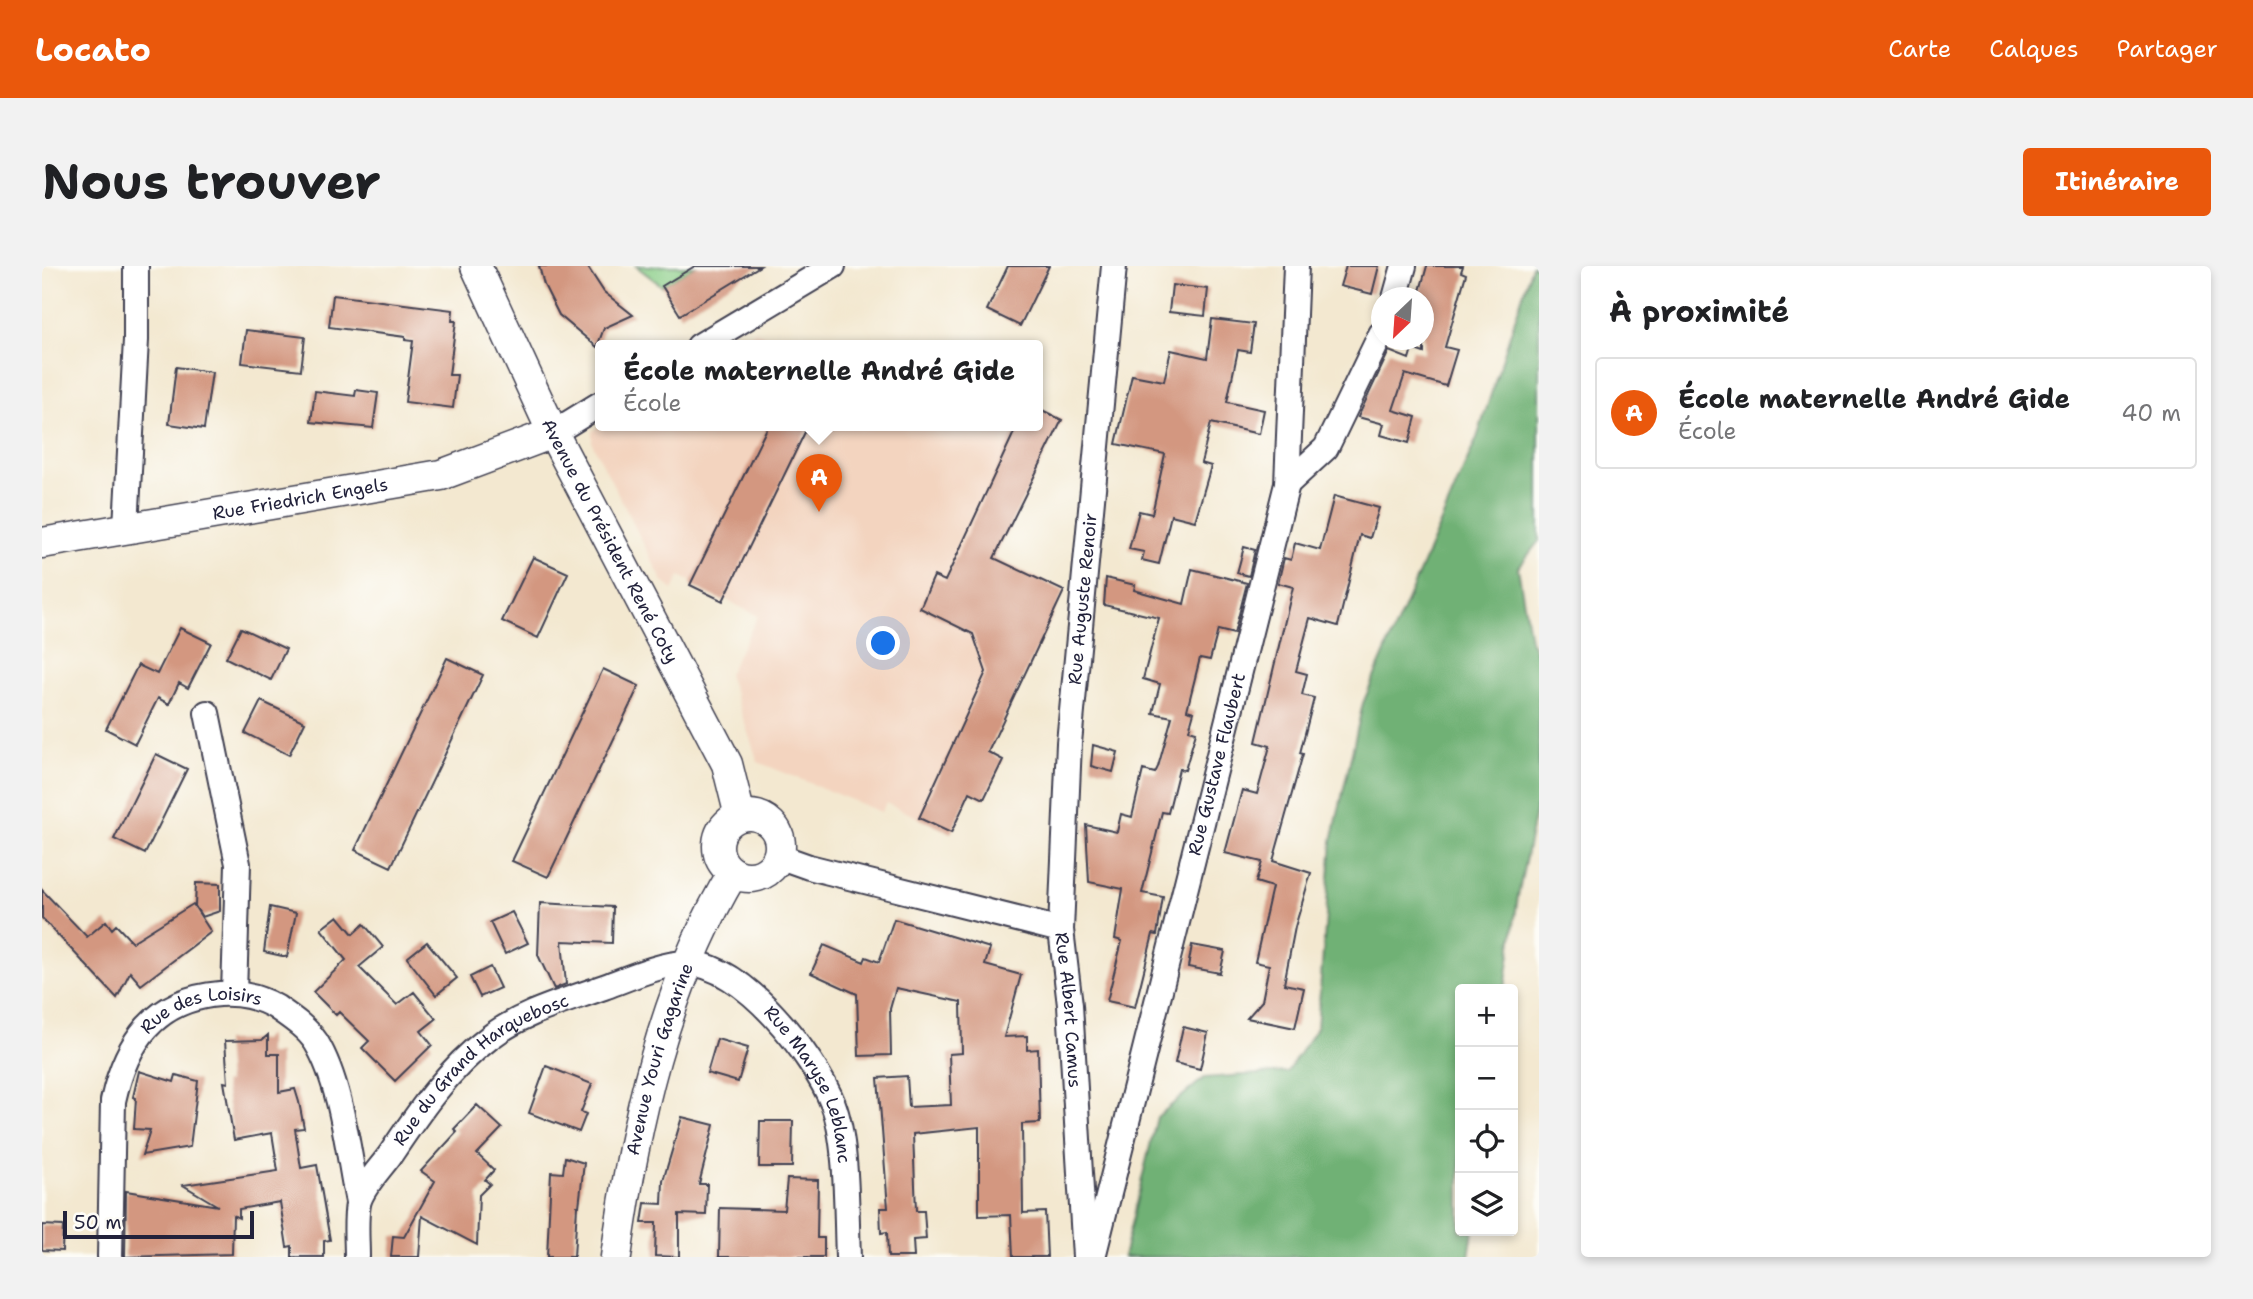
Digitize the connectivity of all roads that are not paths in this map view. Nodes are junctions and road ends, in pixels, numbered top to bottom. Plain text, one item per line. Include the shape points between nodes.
1 (136, 266) edge
2 (476, 266) edge
3 (833, 266) edge
4 (1114, 266) edge
5 (1297, 266) edge
6 (1404, 266) edge
7 (813, 273) edge
8 (1398, 287) edge
9 (708, 340) edge
10 (1373, 350) edge
11 (595, 407) edge
12 (553, 433) junction
13 (1287, 484) junction
14 (126, 527) junction
15 (42, 542) edge
16 (207, 713) dead end
17 (740, 816) junction
18 (778, 856) junction
19 (733, 873) junction
20 (1061, 930) junction
21 (686, 963) junction
22 (234, 993) junction
23 (358, 1202) junction
24 (110, 1257) edge
25 (357, 1257) edge
26 (616, 1257) edge
27 (848, 1257) edge
28 (1085, 1257) edge
29 (1093, 1257) edge

1 - 14 street
2 - 12 street, Avenue du Président René Coty
3 - 7 street
4 - 20 street, Rue Auguste Renoir via 1069,743
5 - 13 street, Rue Gustave Flaubert
6 - 8 street
7 - 9 street
10 - 13 street via 1326,448
11 - 12 street
12 - 14 street, Rue Friedrich Engels via 441,475
12 - 17 street, Avenue du Président René Coty via 727,764
13 - 29 street, Rue Gustave Flaubert
14 - 15 street, Rue Friedrich Engels
16 - 22 street via 237,864
17 - 18 street via 757,816 772,824 779,839
17 - 19 street via 725,826 718,842 721,860
18 - 19 street via 760,875
18 - 20 street, Rue Albert Camus
19 - 21 street, Avenue Youri Gagarine
20 - 28 street, Rue Albert Camus
21 - 23 street, Rue du Grand Harquebosc via 632,976 538,1012 489,1038 450,1074
21 - 26 street, Avenue Youri Gagarine via 648,1086 626,1183
21 - 27 street, Rue Maryse Leblanc via 721,972 788,1029 813,1064 834,1106
22 - 23 street, Rue des Loisirs via 266,1002 315,1040 330,1071
22 - 24 street, Rue des Loisirs via 200,995 173,1005 131,1048 113,1101
23 - 25 street

